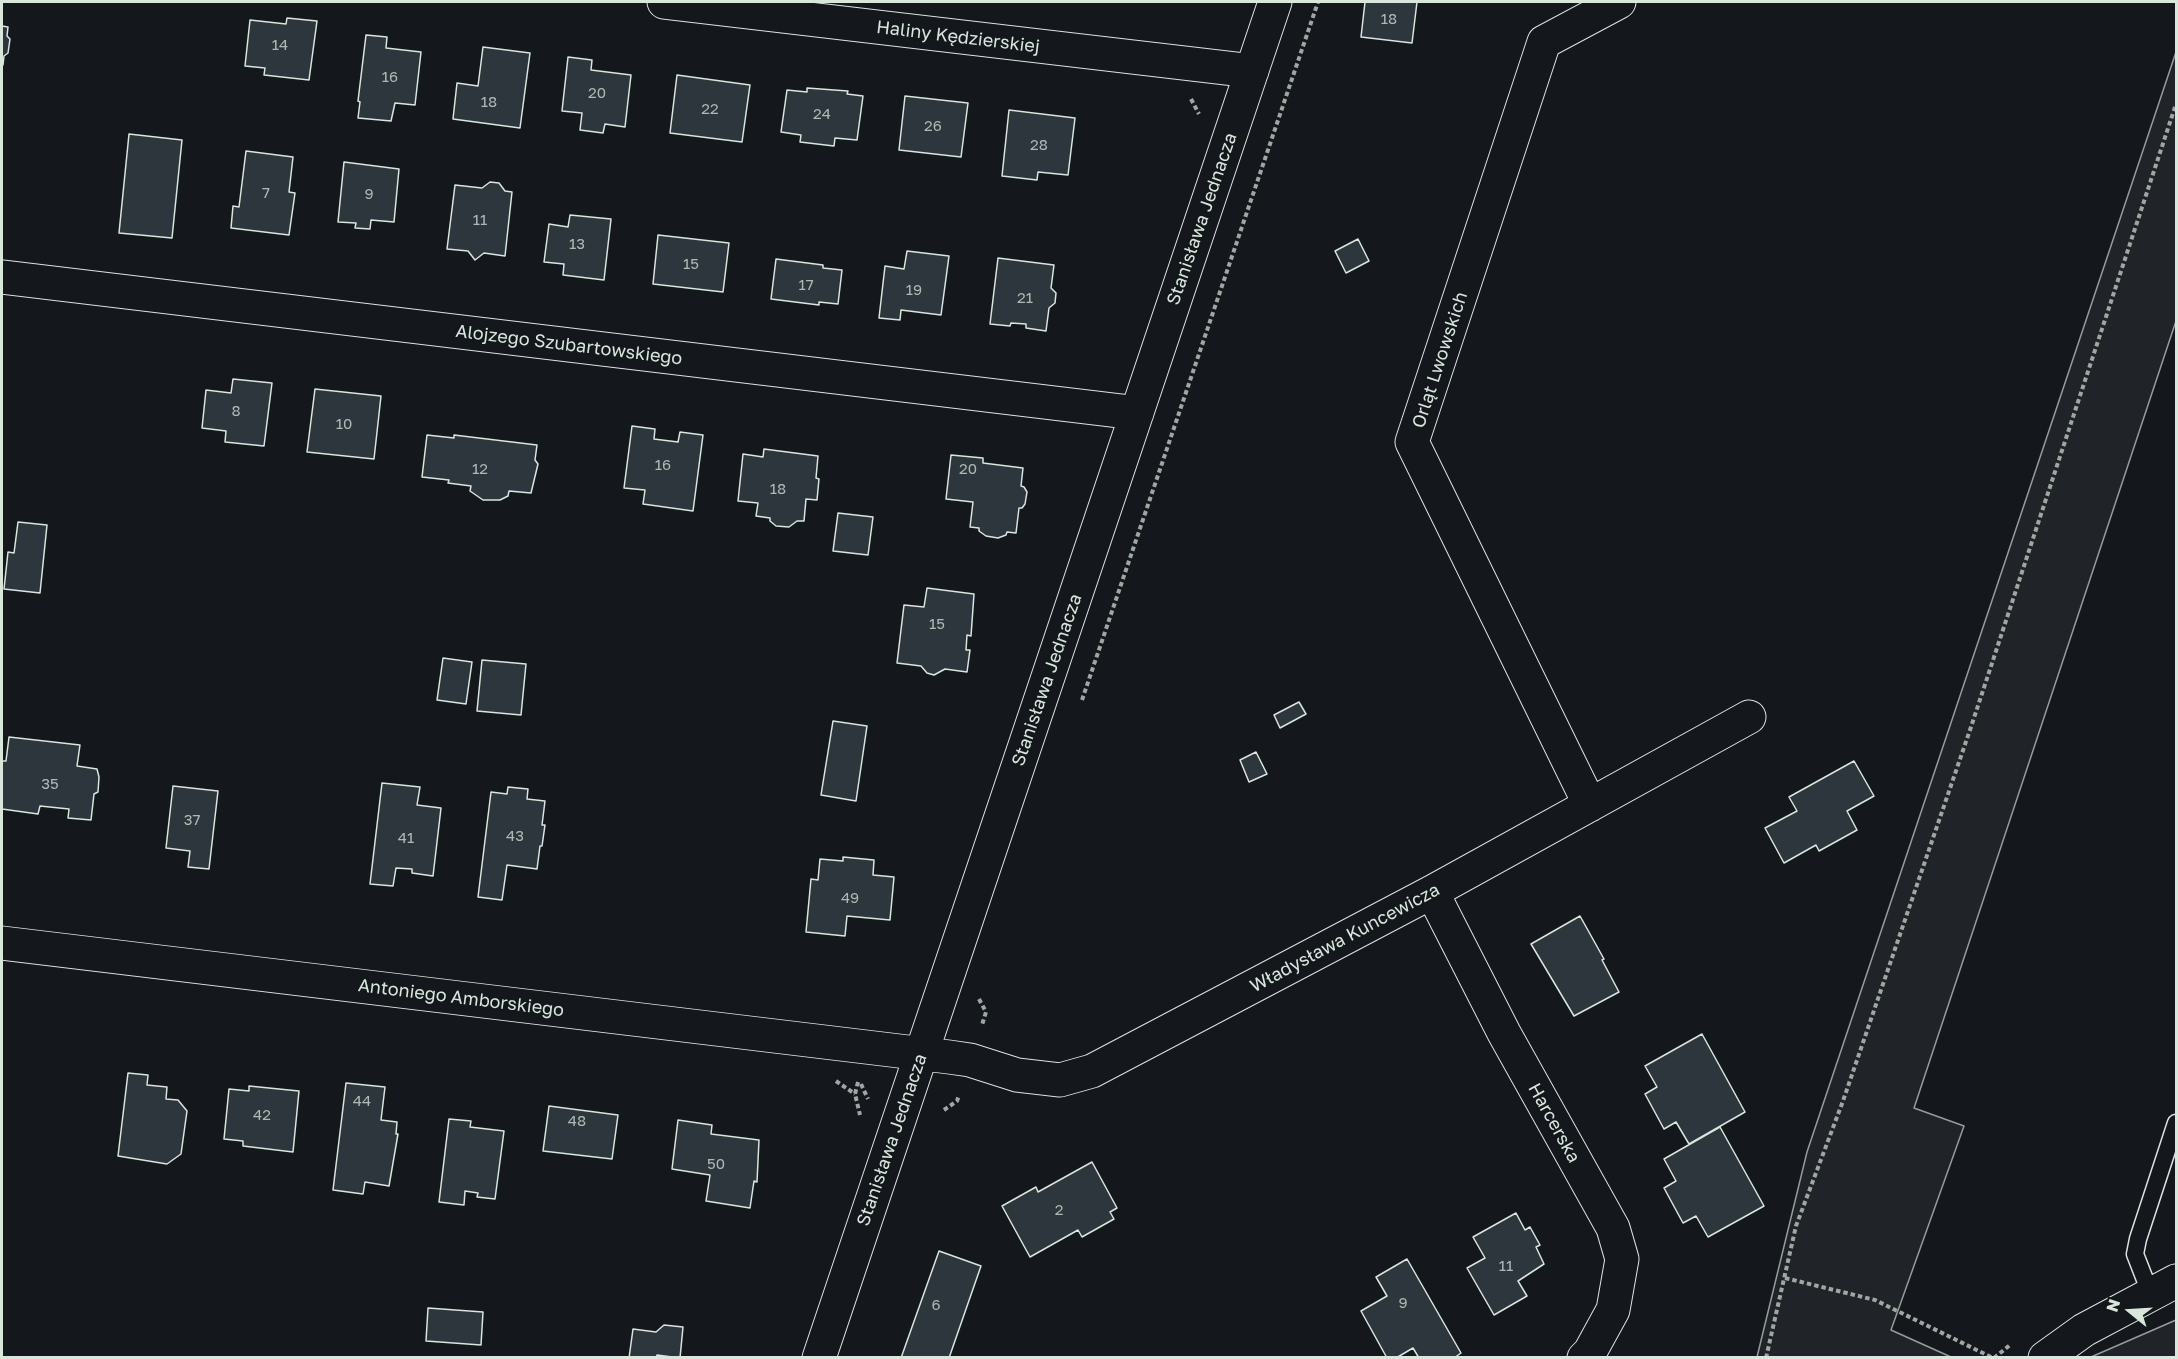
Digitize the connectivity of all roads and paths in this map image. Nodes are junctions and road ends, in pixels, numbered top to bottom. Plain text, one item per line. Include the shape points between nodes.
1 (664, 2) edge
2 (1275, 2) edge
3 (1318, 2) edge
4 (1619, 2) edge
5 (1252, 71) junction
6 (2176, 104) edge
7 (2, 277) edge
8 (1137, 413) junction
9 (1079, 707) dead end
10 (1749, 717) dead end
11 (1590, 805) junction
12 (1432, 892) junction
13 (2, 943) edge
14 (983, 988) dead end
15 (921, 1054) junction
16 (970, 1060) junction
17 (941, 1118) dead end
18 (2176, 1123) edge
19 (1785, 1278) junction
20 (2164, 1288) edge
21 (819, 1358) edge
22 (1584, 1358) edge
23 (1766, 1358) edge
24 (1993, 1358) edge
25 (2045, 1358) edge

1 - 5 street, Haliny Kędzierskiej
2 - 5 street, Stanisława Jednacza
3 - 9 path
4 - 11 street, Orląt Lwowskich via 1544,42 1412,442
5 - 8 street, Stanisława Jednacza
6 - 19 path via 2023,573 1843,1101 1796,1226
7 - 8 street, Alojzego Szubartowskiego
8 - 15 street, Stanisława Jednacza
10 - 11 street, Władysława Kuncewicza
11 - 12 street, Władysława Kuncewicza
12 - 16 street, Władysława Kuncewicza via 1092,1071 1060,1080 1017,1075
12 - 22 street, Harcerska via 1504,1033 1613,1228 1623,1259 1613,1310
13 - 15 street, Antoniego Amborskiego
14 - 16 path via 979,1000 986,1012
15 - 16 street, Władysława Kuncewicza
15 - 21 street, Stanisława Jednacza
16 - 17 path via 957,1101 944,1108
18 - 20 lane via 2135,1254
19 - 23 path
19 - 24 path via 1875,1300
20 - 25 street via 2084,1330

